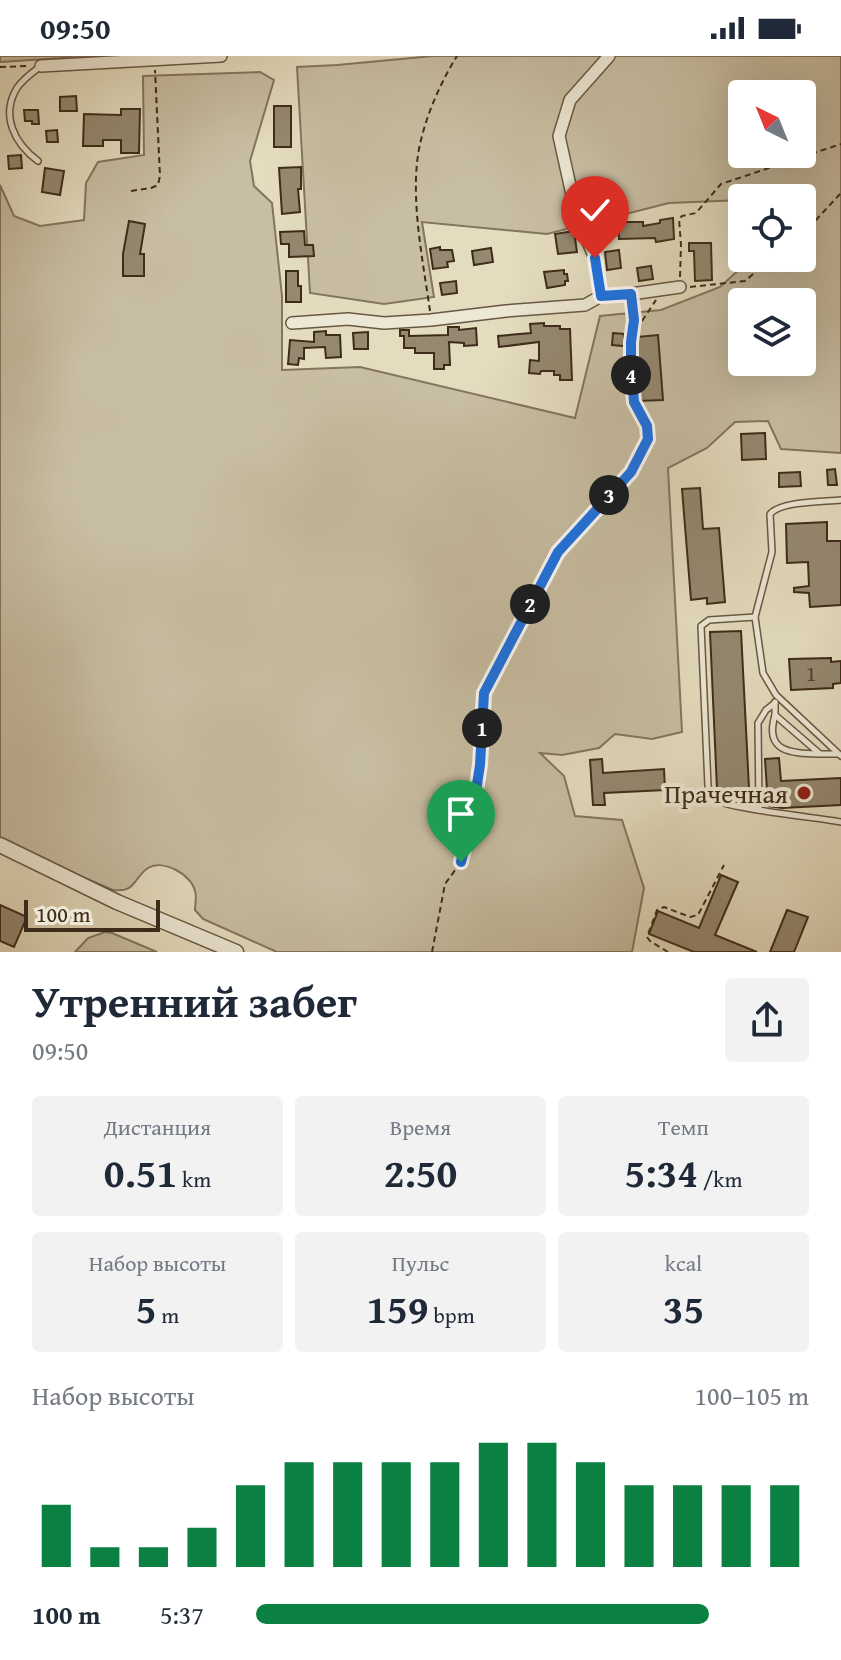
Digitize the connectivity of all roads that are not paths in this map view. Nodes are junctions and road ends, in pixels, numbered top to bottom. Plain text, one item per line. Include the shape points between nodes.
1 (221, 56) edge
2 (609, 56) edge
3 (41, 66) joint
4 (38, 161) dead end
5 (680, 287) road end
6 (631, 294) junction
7 (601, 296) junction
8 (292, 323) dead end
9 (632, 334) road end
10 (841, 500) edge
11 (755, 617) junction
12 (776, 699) junction
13 (775, 715) junction
14 (820, 754) junction
15 (840, 755) edge
16 (759, 810) junction
17 (841, 822) edge
18 (0, 845) edge
19 (236, 952) edge

1 - 3 street
2 - 7 street via 570,100 559,136
3 - 4 lane via 18,86 8,111 14,136
5 - 6 street
6 - 7 street
6 - 9 lane
7 - 8 street via 585,305 431,320
10 - 11 lane via 772,511 772,552
11 - 12 lane via 763,673
11 - 16 lane via 709,620 700,631 710,793 716,801
12 - 13 lane
12 - 15 lane
12 - 16 lane via 758,723
13 - 14 lane
13 - 14 lane via 773,734 780,748
14 - 15 lane
16 - 17 lane
18 - 19 street

